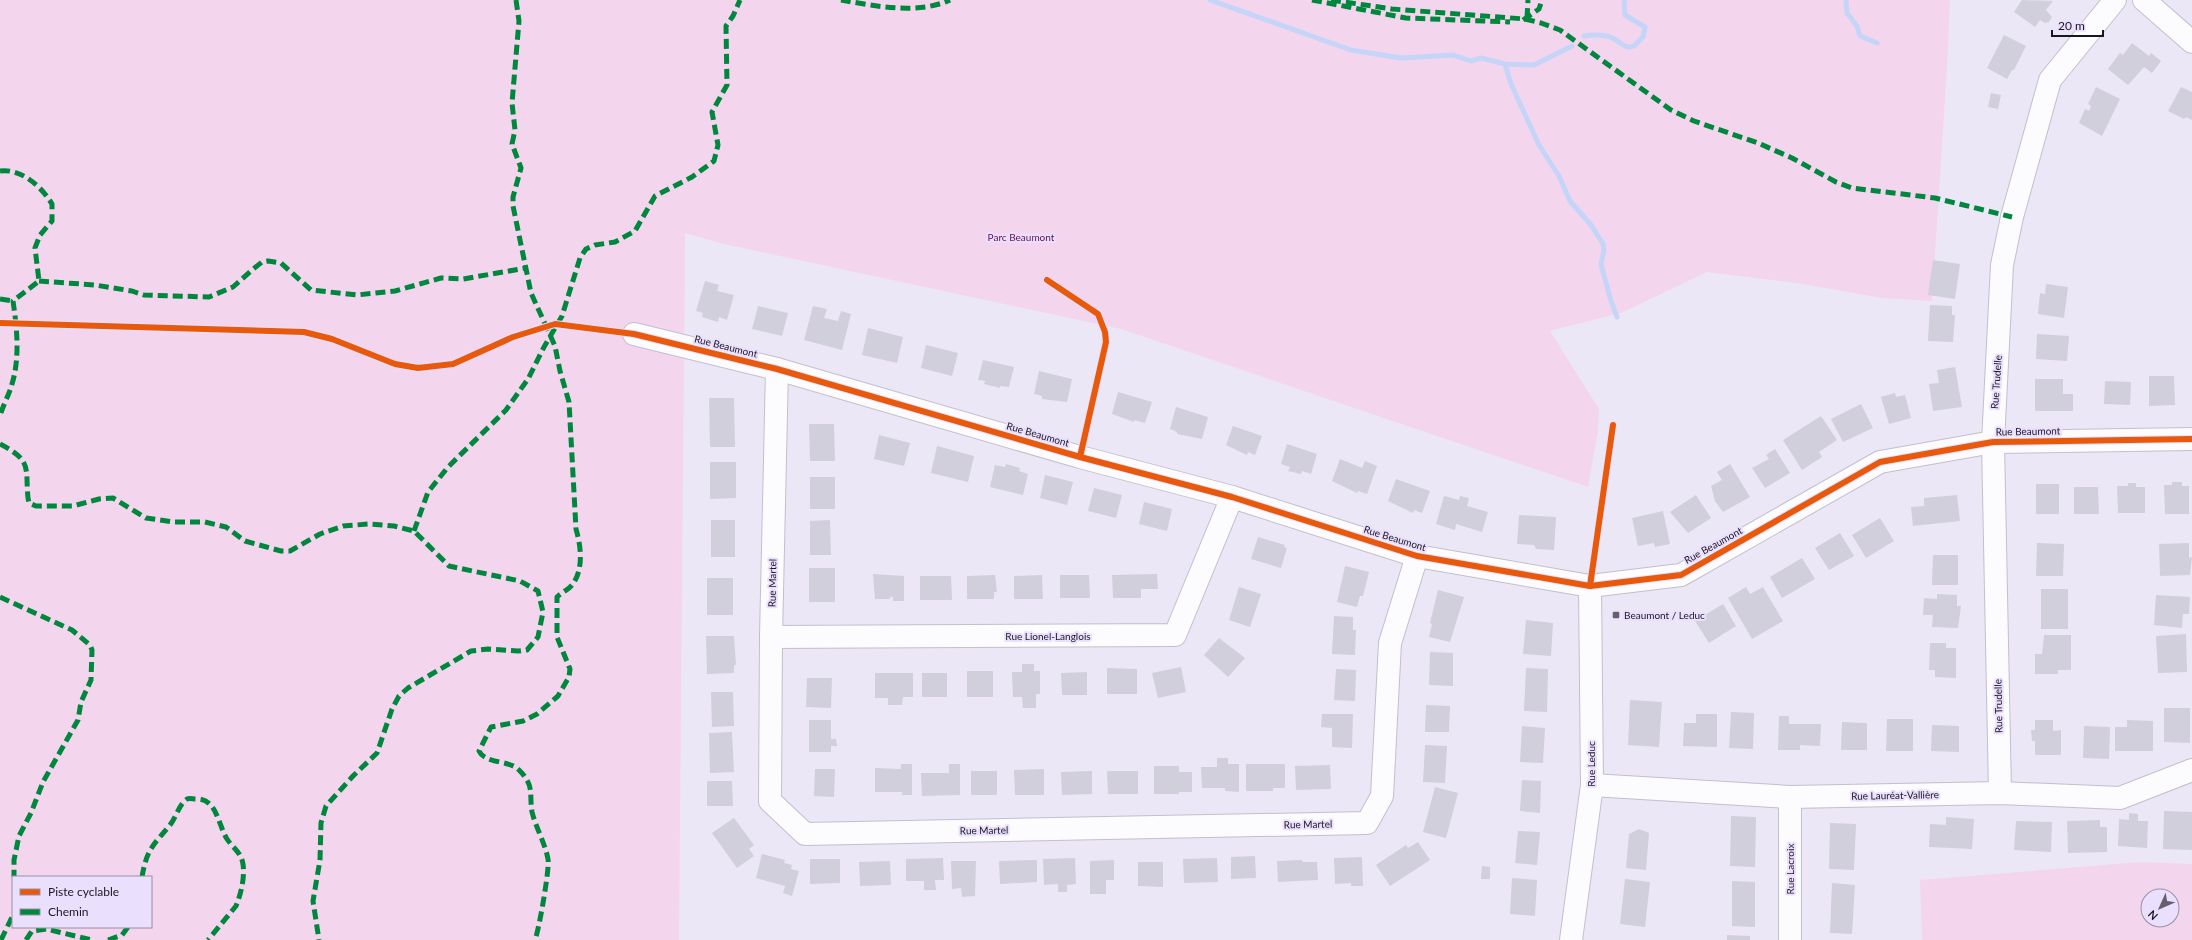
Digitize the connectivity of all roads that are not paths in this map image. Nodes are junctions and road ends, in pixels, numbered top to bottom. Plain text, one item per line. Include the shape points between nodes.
1 (2115, 0) edge
2 (2144, 0) edge
3 (2192, 42) edge
4 (634, 334) dead end
5 (777, 369) junction
6 (2192, 439) edge
7 (1992, 442) junction
8 (1232, 497) junction
9 (1417, 556) junction
10 (1590, 586) junction
11 (771, 637) junction
12 (2192, 770) edge
13 (1592, 785) junction
14 (2000, 793) junction
15 (1790, 797) junction
16 (1571, 940) edge
17 (1790, 940) edge

1 - 7 street, Rue Trudelle via 2050,80 2012,217 2002,266
2 - 3 street
4 - 5 street, Rue Beaumont
5 - 8 street, Rue Beaumont via 1080,457
5 - 11 street, Rue Martel
6 - 7 street, Rue Beaumont
7 - 10 street, Rue Beaumont via 1880,462 1681,574
7 - 14 street, Rue Trudelle
8 - 9 street, Rue Beaumont
8 - 11 street, Rue Lionel-Langlois via 1175,635
9 - 10 street, Rue Beaumont
9 - 11 street, Rue Martel via 1390,643 1382,796 1367,823 805,834 770,801
10 - 13 street, Rue Leduc
12 - 14 street, Rue Lauréat-Vallière via 2120,798
13 - 15 street, Rue Lauréat-Vallière
13 - 16 street, Rue Leduc
14 - 15 street, Rue Lauréat-Vallière
15 - 17 street, Rue Lacroix

